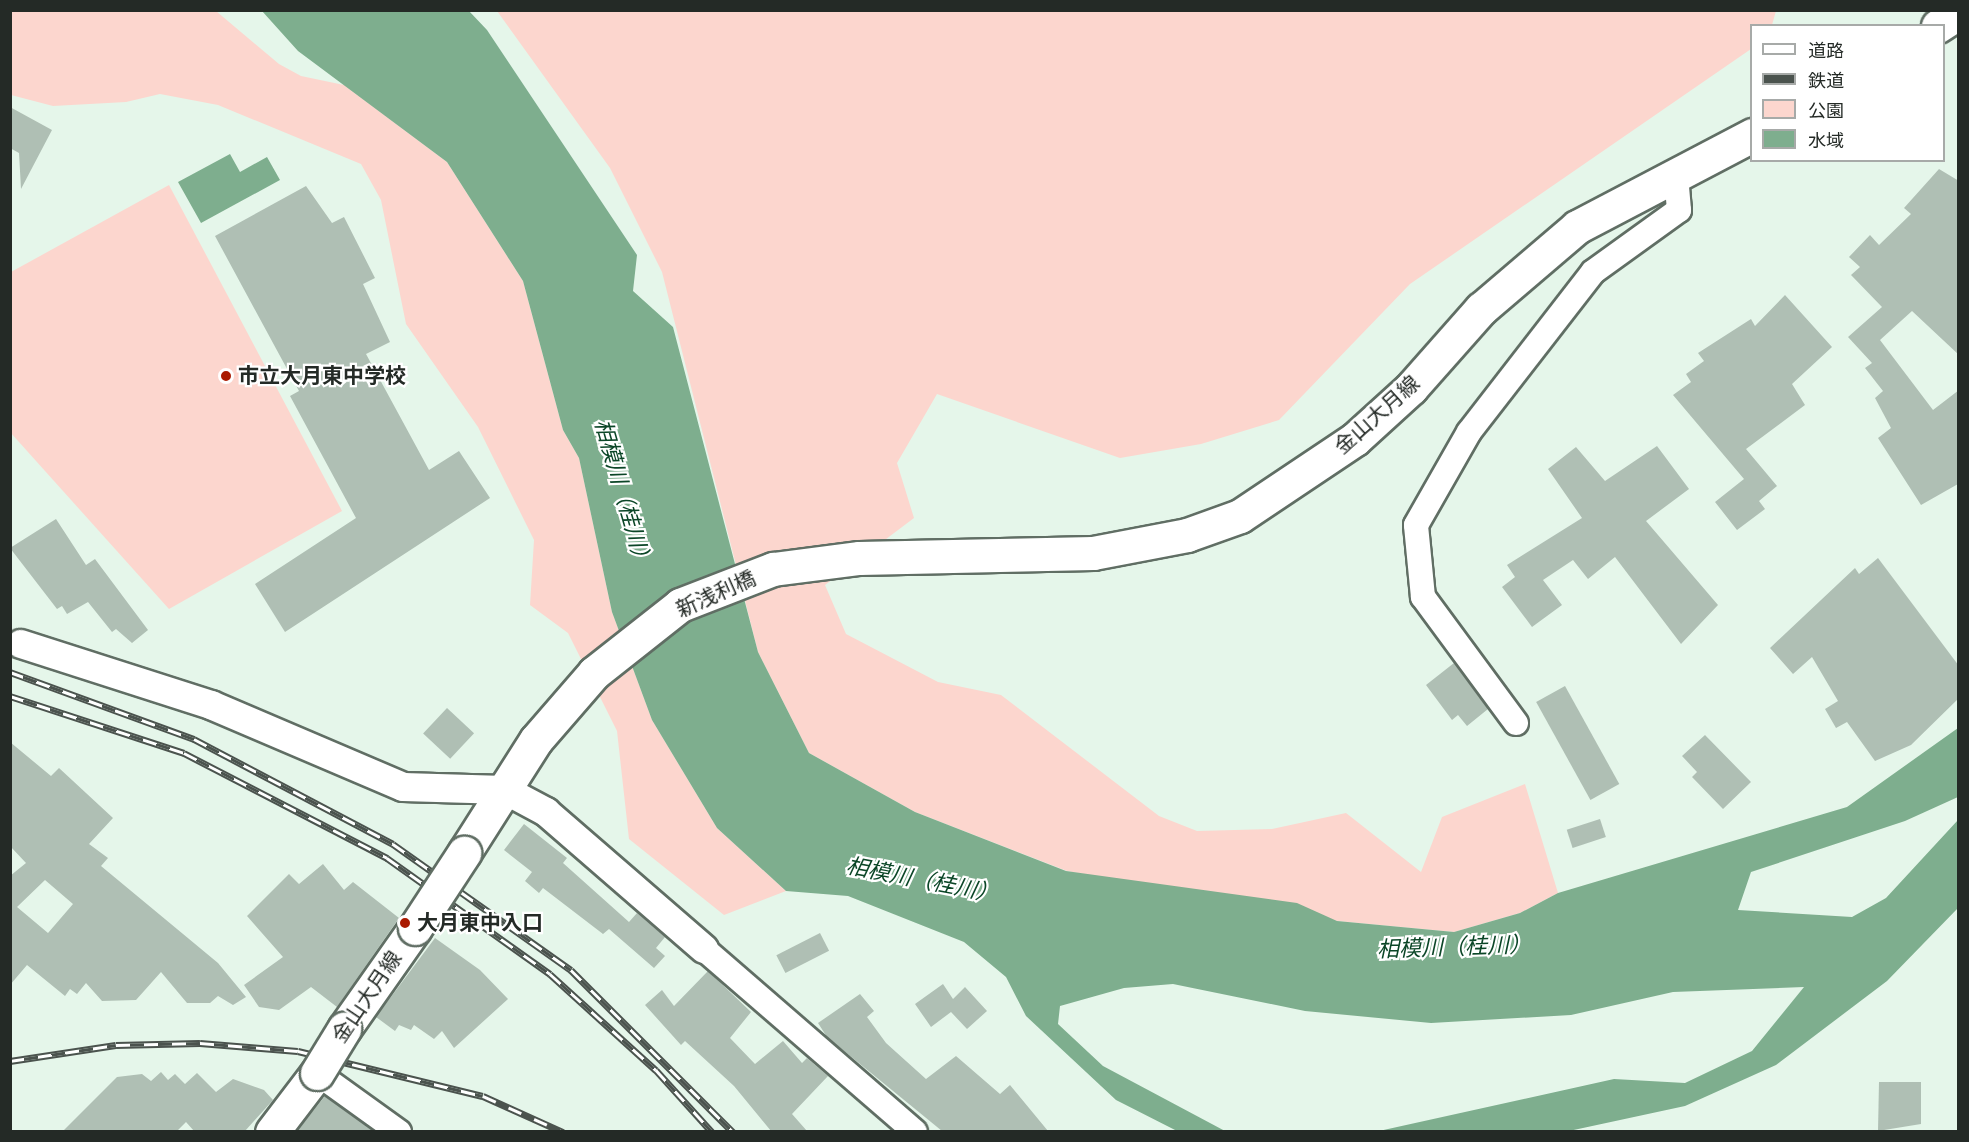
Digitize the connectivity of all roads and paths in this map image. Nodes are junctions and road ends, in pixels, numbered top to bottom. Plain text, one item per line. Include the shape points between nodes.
1 (1959, 13) edge
2 (1941, 24) edge
3 (1750, 136) edge
4 (1676, 176) junction
5 (945, 554) joint
6 (16, 642) edge
7 (1516, 723) dead end
8 (536, 740) joint
9 (506, 790) junction
10 (704, 949) joint
11 (317, 1073) junction
12 (272, 1131) edge
13 (399, 1131) edge
14 (915, 1131) edge

1 - 2 main road
3 - 4 main road, 金山大月線
4 - 5 main road, 金山大月線 via 1577,227 1480,309 1411,388 1355,439 1240,516 1187,535 1092,553
4 - 7 street via 1678,210 1593,272 1468,432 1416,525 1423,597
5 - 8 main road, 新浅利橋 via 773,569 680,605 594,673
6 - 9 street via 211,705 403,787
8 - 9 main road, 金山大月線
9 - 10 street via 546,812
9 - 11 main road, 金山大月線, bridge
10 - 14 street
11 - 12 main road, 金山大月線
11 - 13 street

